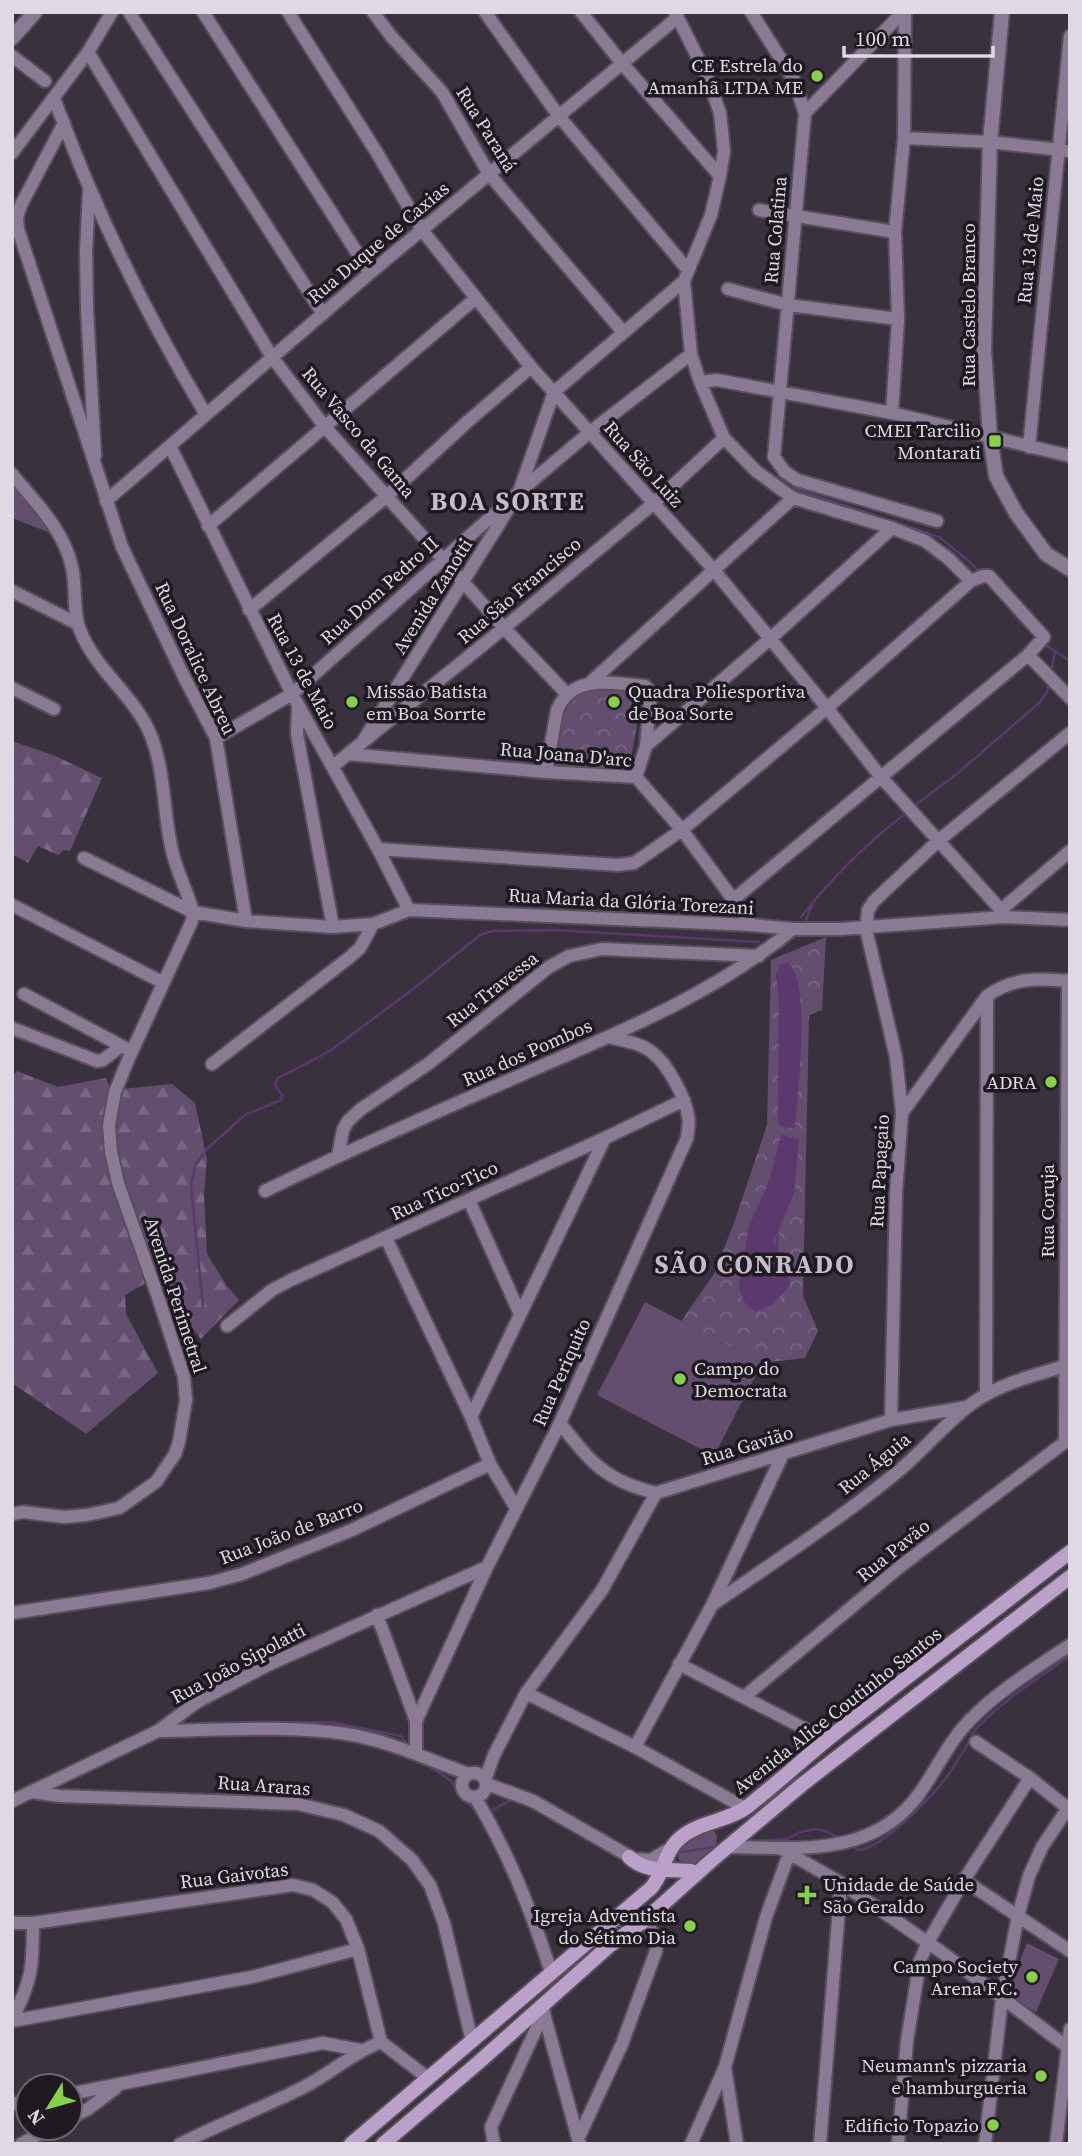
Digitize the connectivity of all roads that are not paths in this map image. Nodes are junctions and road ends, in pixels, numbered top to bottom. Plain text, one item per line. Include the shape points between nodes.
1 (35, 12) edge
2 (112, 12) edge
3 (129, 12) edge
4 (202, 12) edge
5 (288, 12) edge
6 (373, 12) edge
7 (485, 12) edge
8 (581, 12) edge
9 (751, 12) edge
10 (904, 12) edge
11 (1002, 12) edge
12 (676, 14) edge
13 (1070, 36) edge
14 (12, 38) edge
15 (88, 52) junction
16 (12, 55) edge
17 (621, 62) junction
18 (45, 81) dead end
19 (54, 99) junction
20 (805, 113) junction
21 (558, 115) junction
22 (64, 123) junction
23 (904, 138) junction
24 (990, 142) junction
25 (1064, 150) edge
26 (12, 153) edge
27 (489, 174) junction
28 (720, 176) junction
29 (89, 188) junction
30 (759, 210) dead end
31 (795, 216) junction
32 (422, 230) junction
33 (895, 232) junction
34 (369, 273) junction
35 (686, 276) junction
36 (728, 289) dead end
37 (476, 298) junction
38 (788, 305) junction
39 (323, 314) junction
40 (898, 319) junction
41 (623, 332) junction
42 (691, 354) junction
43 (272, 357) junction
44 (531, 367) junction
45 (700, 382) junction
46 (554, 392) junction
47 (780, 393) junction
48 (892, 412) junction
49 (205, 414) junction
50 (325, 428) junction
51 (590, 432) junction
52 (990, 437) junction
53 (724, 438) junction
54 (170, 446) junction
55 (1029, 447) junction
56 (1070, 456) edge
57 (96, 470) junction
58 (12, 474) edge
59 (519, 492) junction
60 (387, 496) junction
61 (793, 498) junction
62 (106, 501) junction
63 (653, 503) junction
64 (937, 522) dead end
65 (208, 526) junction
66 (892, 528) junction
67 (441, 559) junction
68 (713, 569) junction
69 (1070, 569) edge
70 (978, 578) junction
71 (463, 582) junction
72 (12, 591) edge
73 (249, 610) junction
74 (78, 624) junction
75 (504, 628) junction
76 (771, 638) junction
77 (1028, 655) junction
78 (592, 681) junction
79 (12, 688) edge
80 (567, 694) junction
81 (1070, 698) edge
82 (295, 700) junction
83 (827, 708) junction
84 (54, 709) dead end
85 (1070, 733) edge
86 (216, 738) junction
87 (363, 741) junction
88 (646, 746) junction
89 (348, 754) junction
90 (333, 766) junction
91 (545, 772) junction
92 (880, 776) junction
93 (636, 778) junction
94 (682, 830) junction
95 (938, 841) junction
96 (378, 849) junction
97 (1070, 851) edge
98 (83, 858) dead end
99 (734, 899) junction
100 (12, 905) edge
101 (409, 910) junction
102 (193, 912) junction
103 (1002, 913) junction
104 (246, 920) junction
105 (1070, 920) edge
106 (373, 924) junction
107 (752, 925) junction
108 (334, 928) junction
109 (793, 929) junction
110 (866, 929) junction
111 (760, 956) junction
112 (1069, 980) edge
113 (162, 982) junction
114 (24, 994) dead end
115 (987, 996) junction
116 (12, 1028) edge
117 (608, 1037) junction
118 (126, 1048) junction
119 (212, 1064) dead end
120 (684, 1100) junction
121 (902, 1112) junction
122 (605, 1138) junction
123 (338, 1156) junction
124 (265, 1191) dead end
125 (469, 1199) junction
126 (386, 1238) junction
127 (520, 1314) junction
128 (227, 1325) dead end
129 (1065, 1366) junction
130 (986, 1395) junction
131 (967, 1406) junction
132 (471, 1417) junction
133 (891, 1420) junction
134 (560, 1423) junction
135 (1067, 1440) edge
136 (783, 1454) junction
137 (490, 1464) junction
138 (656, 1493) junction
139 (516, 1508) junction
140 (12, 1514) edge
141 (1070, 1552) edge
142 (487, 1567) junction
143 (1070, 1577) edge
144 (712, 1605) junction
145 (12, 1613) edge
146 (377, 1615) junction
147 (1070, 1645) edge
148 (678, 1664) junction
149 (526, 1693) junction
150 (744, 1698) junction
151 (416, 1721) junction
152 (158, 1731) junction
153 (827, 1740) junction
154 (976, 1742) dead end
155 (635, 1747) junction
156 (416, 1752) junction
157 (443, 1765) junction
158 (479, 1778) junction
159 (1030, 1779) junction
160 (32, 1792) junction
161 (469, 1793) junction
162 (12, 1801) edge
163 (745, 1808) junction
164 (1069, 1808) edge
165 (710, 1822) junction
166 (728, 1847) junction
167 (671, 1848) junction
168 (785, 1851) junction
169 (634, 1861) junction
170 (662, 1869) junction
171 (694, 1872) junction
172 (964, 1880) junction
173 (841, 1883) junction
174 (651, 1888) junction
175 (1018, 1916) junction
176 (646, 1919) junction
177 (12, 1923) edge
178 (33, 1923) junction
179 (928, 1942) junction
180 (358, 1949) junction
181 (1070, 1951) edge
182 (551, 1972) junction
183 (1002, 1998) junction
184 (543, 2009) junction
185 (12, 2021) edge
186 (1070, 2029) edge
187 (381, 2042) junction
188 (471, 2042) junction
189 (1069, 2049) edge
190 (360, 2050) junction
191 (725, 2067) junction
192 (428, 2078) junction
193 (119, 2086) junction
194 (84, 2092) edge
195 (84, 2111) edge
196 (579, 2141) edge
197 (187, 2142) edge
198 (388, 2142) edge
199 (351, 2144) edge
200 (494, 2144) edge
201 (691, 2144) edge
202 (737, 2144) edge
203 (820, 2144) edge
204 (898, 2144) edge
205 (985, 2144) edge
206 (1056, 2144) edge

1 - 14 street
2 - 15 street
3 - 39 street
4 - 34 street
5 - 32 street, Rua São Luiz
6 - 27 street, Rua Paraná via 442,92
7 - 21 street
8 - 17 street
9 - 20 street, Rua Colatina via 793,78
10 - 20 street
10 - 23 street
11 - 24 street, Rua Castelo Branco
12 - 17 street, Rua Duque de Caxias
12 - 28 street via 720,113 724,151
13 - 25 street, Rua 13 de Maio
15 - 19 street
15 - 43 street, Rua Vasco da Gama
16 - 18 street
17 - 21 street, Rua Duque de Caxias
17 - 28 street
19 - 22 street
19 - 26 street
20 - 31 street, Rua Colatina
21 - 27 street, Rua Duque de Caxias
21 - 35 street
22 - 29 street
22 - 57 street via 20,205 18,229
23 - 24 street
23 - 33 street
24 - 25 street
24 - 52 street, Rua Castelo Branco via 984,349
25 - 55 street, Rua 13 de Maio
27 - 32 street, Rua Duque de Caxias
27 - 41 street, Rua Paraná
28 - 35 street via 711,215
29 - 49 street via 157,329
29 - 57 street via 87,309
30 - 31 street
31 - 33 street
31 - 38 street, Rua Colatina
32 - 34 street, Rua Duque de Caxias
32 - 37 street, Rua São Luiz
33 - 40 street
34 - 39 street, Rua Duque de Caxias
35 - 41 street, Avenida Zanotti
35 - 42 street
36 - 38 street
37 - 44 street, Rua São Luiz
37 - 50 street
38 - 40 street
38 - 47 street, Rua Colatina
39 - 43 street, Rua Duque de Caxias
40 - 48 street
41 - 46 street, Avenida Zanotti
42 - 45 street
42 - 51 street, Rua Dom Pedro II
43 - 49 street, Rua Duque de Caxias
43 - 50 street, Rua Vasco da Gama
44 - 46 street, Rua São Luiz
44 - 60 street
45 - 47 street via 717,380
45 - 53 street
46 - 51 street, Rua São Luiz
46 - 59 street, Avenida Zanotti
47 - 48 street
47 - 64 street, Rua Colatina via 774,451 777,464 797,480
48 - 52 street
49 - 54 street, Rua Duque de Caxias
50 - 60 street, Rua Vasco da Gama
50 - 65 street
51 - 59 street, Rua Dom Pedro II
51 - 63 street, Rua São Luiz
52 - 55 street
52 - 69 street, Rua Castelo Branco via 996,476 1016,513 1046,554
53 - 61 street via 756,471
53 - 63 street, Rua São Francisco
54 - 62 street, Rua Duque de Caxias
54 - 65 street, Rua 13 de Maio
55 - 56 street
57 - 62 street, Rua Doralice Abreu
58 - 74 street via 57,530 68,553
59 - 67 street, Rua Dom Pedro II
59 - 71 street, Avenida Zanotti
60 - 67 street, Rua Vasco da Gama
60 - 73 street
61 - 66 street
61 - 68 street
62 - 86 street, Rua Doralice Abreu via 122,547
63 - 68 street, Rua São Luiz
63 - 75 street, Rua São Francisco
65 - 73 street, Rua 13 de Maio
66 - 70 street via 925,541
66 - 76 street
67 - 71 street, Rua Vasco da Gama
67 - 82 street, Rua Dom Pedro II
68 - 76 street, Rua São Luiz
68 - 78 street
70 - 77 street via 1044,637
70 - 83 street
71 - 75 street, Rua Vasco da Gama
71 - 87 street, Avenida Zanotti
72 - 74 street
73 - 82 street, Rua 13 de Maio
74 - 102 street via 94,656 148,730 159,766 170,845
75 - 80 street, Rua Vasco da Gama
75 - 87 street, Rua São Francisco
76 - 83 street, Rua São Luiz
76 - 88 street
77 - 81 street
77 - 92 street
78 - 80 street
78 - 88 street via 649,688
79 - 84 street
80 - 91 street via 557,710
82 - 86 street, Rua Dom Pedro II
82 - 90 street, Rua 13 de Maio
82 - 108 street via 297,734
83 - 92 street, Rua São Luiz
83 - 94 street
85 - 95 street
86 - 104 street, Rua Doralice Abreu
87 - 89 street, Rua São Francisco
88 - 93 street
89 - 90 street, Rua São Francisco
89 - 91 street, Rua Joana D'arc
90 - 96 street, Rua 13 de Maio
91 - 93 street, Rua Joana D'arc
92 - 95 street, Rua São Luiz
92 - 99 street
93 - 94 street, Rua Joana D'arc
94 - 96 street via 634,863 618,865
94 - 99 street, Rua Joana D'arc
95 - 103 street, Rua São Luiz
95 - 110 street via 874,901
96 - 101 street, Rua 13 de Maio
97 - 103 street
98 - 102 street, Rua Maria da Glória Torezani
99 - 107 street, Rua Joana D'arc
100 - 113 street
101 - 106 street, Rua Maria da Glória Torezani
101 - 107 street, Rua Maria da Glória Torezani
102 - 104 street, Rua Maria da Glória Torezani
102 - 113 street, Avenida Perimetral
103 - 105 street, Rua Maria da Glória Torezani
103 - 110 street, Rua Maria da Glória Torezani
104 - 108 street, Rua Maria da Glória Torezani
106 - 108 street, Rua Maria da Glória Torezani
106 - 119 street via 350,957
107 - 109 street, Rua Maria da Glória Torezani
109 - 110 street, Rua Maria da Glória Torezani
109 - 111 street, Rua dos Pombos
110 - 121 street, Rua Papagaio via 896,1057
111 - 117 street, Rua dos Pombos
111 - 123 street, Rua Travessa via 602,949 569,956 361,1109 343,1130
112 - 115 street via 1022,980
112 - 129 street, Rua Coruja
113 - 118 street, Avenida Perimetral
114 - 118 street
115 - 121 street
115 - 130 street
116 - 118 street via 97,1061
117 - 120 street, Rua Periquito via 655,1054
117 - 123 street, Rua dos Pombos
118 - 140 street, Avenida Perimetral via 111,1112 111,1152 184,1377 186,1400 179,1441 156,1482 119,1508 64,1517
120 - 122 street, Rua Tico-Tico
120 - 134 street, Rua Periquito via 689,1118 687,1138
121 - 133 street, Rua Papagaio
122 - 125 street, Rua Tico-Tico
122 - 127 street
123 - 124 street, Rua dos Pombos
125 - 126 street, Rua Tico-Tico
125 - 127 street
126 - 128 street, Rua Tico-Tico via 272,1290
126 - 132 street
127 - 132 street
129 - 130 street, Rua Águia
129 - 135 street, Rua Coruja
130 - 131 street, Rua Águia
131 - 133 street, Rua Gavião
131 - 144 street, Rua Águia via 896,1473
132 - 137 street
133 - 136 street, Rua Gavião
134 - 138 street via 605,1473
134 - 139 street, Rua Periquito
135 - 150 street, Rua Pavão via 902,1565
136 - 138 street, Rua Gavião
136 - 144 street
137 - 139 street
137 - 145 street, Rua João de Barro via 352,1530 242,1574
138 - 149 street via 602,1590
139 - 142 street, Rua Periquito
141 - 153 main road, Avenida Alice Coutinho Santos
142 - 146 street, Rua João Sipolatti
142 - 151 street, Rua Periquito
143 - 166 main road, Avenida Alice Coutinho Santos via 821,1769
144 - 148 street
146 - 151 street
146 - 152 street, Rua João Sipolatti via 197,1702
147 - 168 street via 982,1708 953,1741 912,1803 880,1829 843,1844
148 - 150 street
148 - 155 street
149 - 155 street
149 - 158 street
150 - 153 street
151 - 156 street, Rua Periquito
152 - 156 street via 291,1729 348,1734
152 - 160 street, Rua João Sipolatti
153 - 163 main road, Avenida Alice Coutinho Santos
154 - 159 street
155 - 163 street
156 - 157 street
157 - 158 street
157 - 161 street
158 - 161 street via 463,1781
158 - 161 street via 484,1793
158 - 169 street via 533,1801
159 - 164 street
159 - 172 street
160 - 162 street, Rua João Sipolatti
160 - 188 street, Rua Araras via 298,1804 344,1815 379,1831 412,1860 430,1885 444,1923
161 - 182 street via 498,1836 527,1898
163 - 165 main road, Avenida Alice Coutinho Santos
164 - 175 street via 1033,1866
165 - 166 main road via 723,1832
165 - 167 main road, Avenida Alice Coutinho Santos via 684,1835
166 - 168 street
166 - 171 main road, Avenida Alice Coutinho Santos
167 - 169 street via 651,1860
167 - 170 main road
167 - 171 main road via 675,1860
168 - 173 street
168 - 191 street
169 - 170 main road
169 - 174 main road via 649,1876
170 - 171 main road
170 - 174 main road
171 - 176 main road, Avenida Alice Coutinho Santos
172 - 175 street
172 - 179 street
173 - 179 street
173 - 203 street
174 - 182 main road
175 - 181 street
175 - 183 street
176 - 184 main road, Avenida Alice Coutinho Santos via 609,1946
176 - 196 street via 656,1951
177 - 178 street, Rua Gaivotas
178 - 180 street, Rua Gaivotas via 293,1885 332,1902 346,1919
178 - 185 street via 32,1970
179 - 183 street
179 - 204 street via 913,1997
180 - 185 street via 252,1977
180 - 187 street, Rua Gaivotas
182 - 188 main road
183 - 189 street
183 - 205 street
184 - 196 street
184 - 198 main road, Avenida Alice Coutinho Santos
184 - 200 street via 491,2127
186 - 189 street
187 - 190 street
187 - 192 street
188 - 192 main road
189 - 206 street
190 - 193 street via 323,2043
190 - 197 street via 303,2087
191 - 201 street
191 - 202 street
192 - 199 main road
193 - 194 street
193 - 195 street

